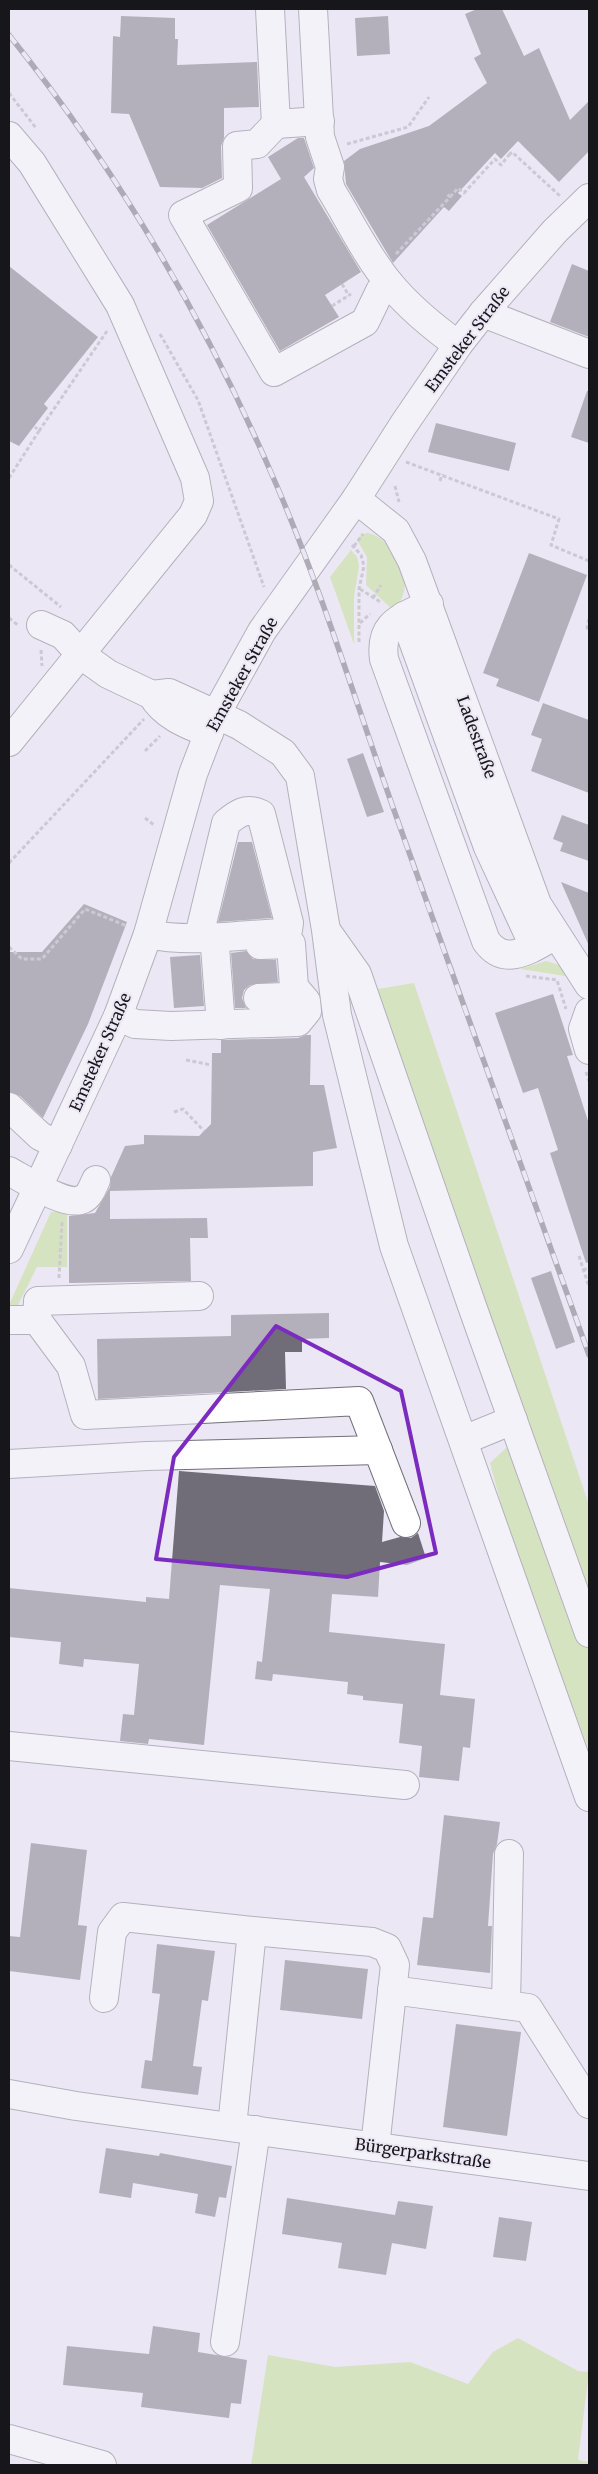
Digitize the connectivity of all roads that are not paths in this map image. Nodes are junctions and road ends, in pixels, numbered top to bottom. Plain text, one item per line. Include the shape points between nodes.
1 (270, 9) edge
2 (313, 9) edge
3 (320, 121) junction
4 (276, 124) junction
5 (9, 136) edge
6 (582, 204) edge
7 (391, 270) junction
8 (483, 313) junction
9 (458, 345) junction
10 (589, 354) edge
11 (356, 499) junction
12 (429, 604) junction
13 (404, 616) junction
14 (41, 625) dead end
15 (80, 654) junction
16 (213, 724) junction
17 (9, 742) edge
18 (326, 930) junction
19 (148, 934) junction
20 (545, 940) junction
21 (218, 941) junction
22 (589, 985) edge
23 (258, 998) dead end
24 (223, 1011) junction
25 (578, 1014) edge
26 (118, 1016) junction
27 (586, 1056) edge
28 (9, 1107) edge
29 (58, 1144) junction
30 (9, 1171) edge
31 (96, 1180) dead end
32 (38, 1188) junction
33 (9, 1249) edge
34 (200, 1296) dead end
35 (9, 1320) edge
36 (37, 1320) junction
37 (513, 1420) junction
38 (464, 1440) junction
39 (378, 1450) junction
40 (9, 1464) edge
41 (406, 1523) dead end
42 (589, 1633) edge
43 (9, 1746) edge
44 (405, 1785) dead end
45 (589, 1797) edge
46 (509, 1854) dead end
47 (252, 1931) junction
48 (392, 1990) junction
49 (104, 1998) dead end
50 (506, 2005) junction
51 (9, 2094) edge
52 (589, 2104) edge
53 (244, 2129) junction
54 (375, 2147) junction
55 (589, 2176) edge
56 (225, 2342) dead end
57 (9, 2444) edge
58 (102, 2465) edge

1 - 4 street
2 - 3 street
3 - 4 street
3 - 7 street via 320,137 330,167 328,180 332,190 374,261
4 - 7 street via 257,144 237,146 238,188 183,215 274,372 365,322
5 - 15 street via 32,163 124,314 199,489 199,501 192,515
6 - 8 street, Emsteker Straße
7 - 9 street via 406,302
8 - 9 street, Emsteker Straße
8 - 10 street
9 - 11 street, Emsteker Straße
11 - 12 street, Ladestraße via 401,538
11 - 16 street, Emsteker Straße via 262,631
12 - 13 street
12 - 20 street, Ladestraße via 537,904
13 - 20 street via 488,848
13 - 20 street via 387,629 384,659 486,941 491,949 514,956
14 - 15 street via 63,635
15 - 16 street via 148,707 169,693
15 - 17 street
16 - 18 street via 283,753 300,776
16 - 19 street, Emsteker Straße via 193,774
18 - 37 street via 357,974
18 - 38 street via 336,1015 394,1246
19 - 21 street
19 - 26 street, Emsteker Straße
20 - 22 street, Ladestraße
21 - 21 street via 226,823 238,813 251,810 261,814 289,923 288,930
21 - 24 street
21 - 24 street via 291,944 294,987 306,1001 307,1011 298,1022
23 - 24 street via 286,997 292,1002 292,1008 288,1012 232,1015
24 - 26 street via 135,1024
25 - 27 street
26 - 29 street, Emsteker Straße
28 - 29 street via 40,1136
29 - 32 street, Emsteker Straße
30 - 32 street
31 - 32 street via 88,1195 74,1202
32 - 33 street, Emsteker Straße
34 - 36 street via 38,1301
35 - 36 street
36 - 39 street via 71,1366 85,1415 359,1401
37 - 38 street
37 - 42 street
38 - 45 street
39 - 40 street via 147,1456
39 - 41 street
43 - 44 street
46 - 50 street
47 - 48 street via 380,1945 387,1948 394,1965
47 - 49 street via 123,1917 112,1932
47 - 53 street
48 - 50 street
48 - 54 street
50 - 52 street via 528,2008
51 - 53 street, Bürgerparkstraße
53 - 54 street, Bürgerparkstraße
53 - 56 street
54 - 55 street, Bürgerparkstraße
57 - 58 street

